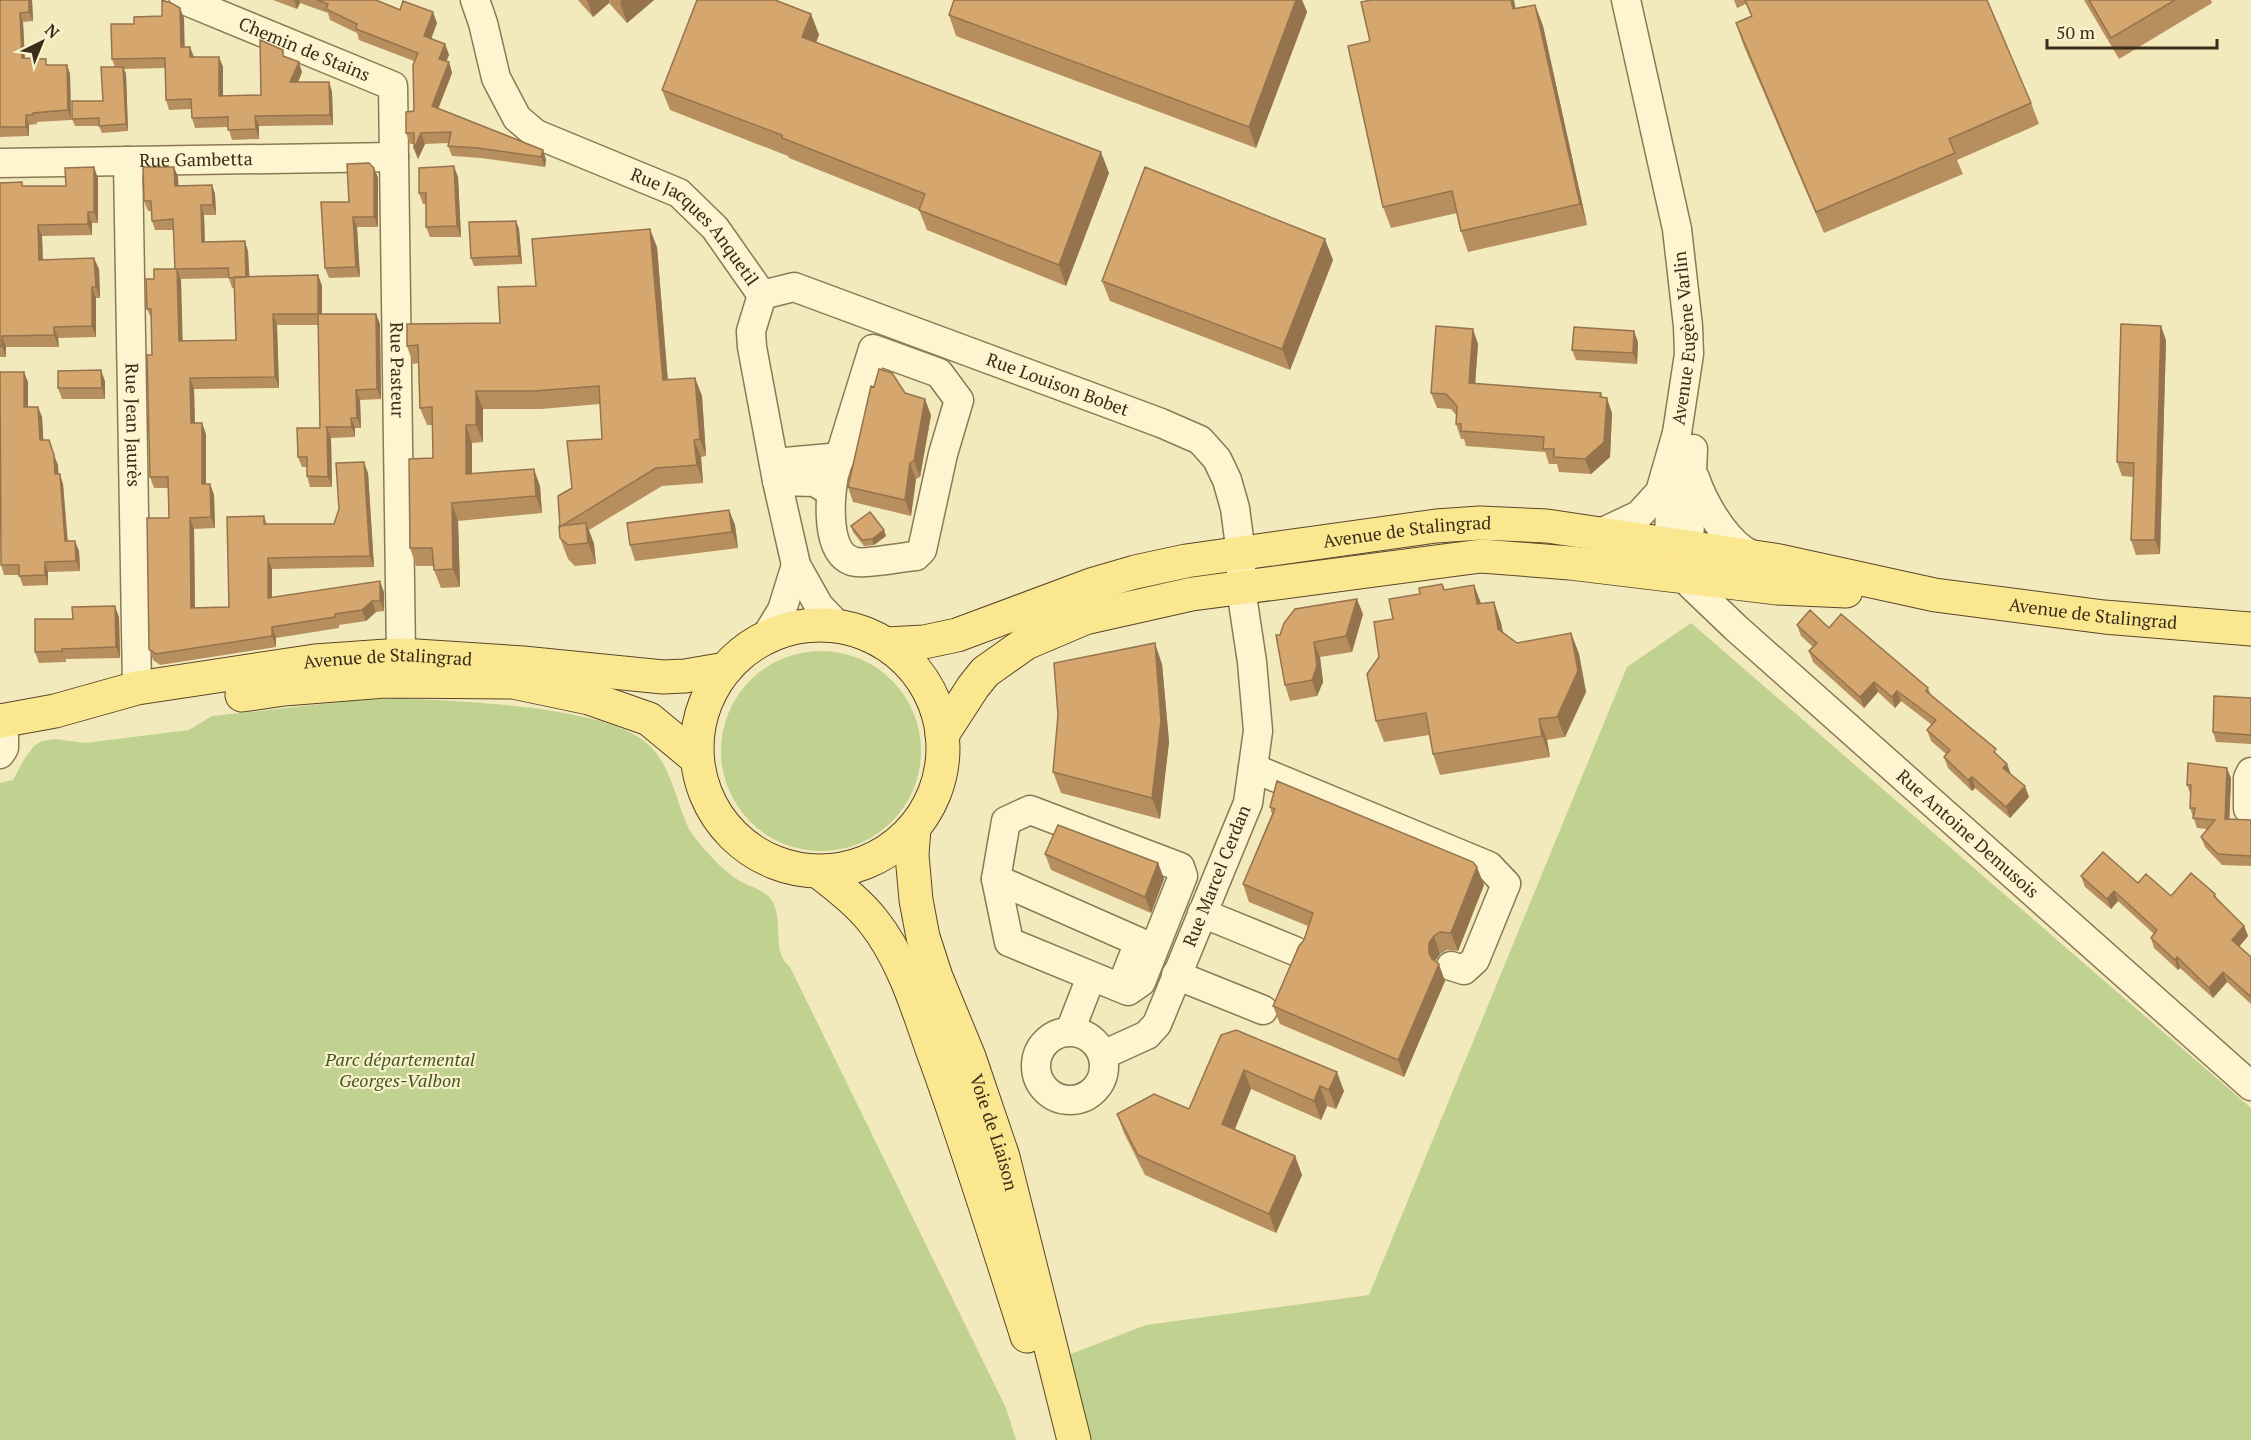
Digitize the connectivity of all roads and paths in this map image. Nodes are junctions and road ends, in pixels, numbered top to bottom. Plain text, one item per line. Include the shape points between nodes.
1 (184, 0) edge
2 (475, 0) edge
3 (1626, 0) edge
4 (393, 86) joint
5 (394, 157) junction
6 (128, 161) junction
7 (0, 164) edge
8 (762, 295) junction
9 (1689, 354) junction
10 (1677, 433) junction
11 (841, 457) junction
12 (1692, 471) junction
13 (775, 472) junction
14 (831, 492) junction
15 (1595, 533) junction
16 (1241, 554) junction
17 (1682, 556) junction
18 (1760, 558) junction
19 (796, 565) junction
20 (1241, 589) junction
21 (1935, 595) junction
22 (839, 627) junction
23 (2251, 629) edge
24 (765, 638) junction
25 (886, 644) junction
26 (402, 655) junction
27 (726, 669) junction
28 (137, 688) junction
29 (56, 711) junction
30 (2, 720) edge
31 (942, 735) junction
32 (0, 754) edge
33 (696, 758) junction
34 (1253, 768) junction
35 (2251, 772) edge
36 (2251, 810) edge
37 (914, 828) junction
38 (819, 872) junction
39 (996, 879) junction
40 (1202, 913) junction
41 (1295, 951) edge
42 (1451, 966) dead end
43 (1176, 975) junction
44 (1091, 977) junction
45 (1120, 988) junction
46 (1263, 1010) dead end
47 (1070, 1031) junction
48 (1103, 1055) junction
49 (2251, 1086) edge
50 (1064, 1440) edge
51 (1074, 1440) edge

1 - 4 street, Chemin de Stains
2 - 8 street, Rue Jacques Anquetil via 496,78 517,118 536,134 679,193 715,228
3 - 9 street, Avenue Eugène Varlin via 1677,229
4 - 5 street, Rue Pasteur
5 - 6 street, Rue Gambetta
5 - 26 street, Rue Pasteur
6 - 7 street, Rue Gambetta
6 - 28 street, Rue Jean Jaurès
8 - 13 street, Rue Jacques Anquetil via 751,331 752,347
8 - 16 street, Rue Louison Bobet via 794,287 1200,440 1217,459 1227,480
9 - 10 street, Avenue Eugène Varlin
9 - 12 street
10 - 15 street, Avenue Eugène Varlin via 1660,492 1652,502 1622,524
10 - 17 street
11 - 13 street
11 - 14 street
11 - 14 street via 873,349 939,373 959,400 922,550 916,556 855,562 840,553 830,510
12 - 17 street
12 - 18 street via 1713,517 1743,550
13 - 14 street via 814,482
13 - 19 street, Rue Jacques Anquetil
15 - 16 main road, Avenue de Stalingrad via 1509,523 1460,524
15 - 17 main road, Avenue de Stalingrad
16 - 20 street, Rue Louison Bobet
16 - 25 main road, Avenue de Stalingrad via 1135,572 957,635
17 - 18 main road, Avenue de Stalingrad
17 - 20 main road, Avenue de Stalingrad via 1538,560 1481,556
17 - 21 main road, Avenue de Stalingrad via 1777,588
17 - 49 street, Rue Antoine Demusois via 1691,585 1736,628
18 - 21 main road, Avenue de Stalingrad
19 - 22 street, Rue Jacques Anquetil via 819,606
19 - 24 street via 782,610
20 - 31 main road, Avenue de Stalingrad via 1192,594 1085,618 1026,643 985,672
20 - 34 street, Rue Marcel Cerdan via 1258,731
21 - 23 main road, Avenue de Stalingrad via 2104,617
22 - 24 main road via 801,627
22 - 25 main road
24 - 27 main road
25 - 31 main road via 922,682 936,709
26 - 27 main road, Avenue de Stalingrad via 663,677
26 - 28 main road, Avenue de Stalingrad via 315,661
27 - 33 main road via 701,713
28 - 29 main road, Avenue de Stalingrad
29 - 30 main road, Avenue de Stalingrad
29 - 33 main road, Avenue de Stalingrad via 183,704 284,689 385,681 513,682 589,698 649,719
30 - 32 street via 4,748
31 - 37 main road via 937,786
33 - 38 main road via 704,792 718,819 739,841 790,868
34 - 40 street, Rue Marcel Cerdan via 1248,803
34 - 42 street via 1489,866 1506,884 1475,960 1464,970
35 - 36 street
37 - 38 main road via 871,860 846,869
37 - 51 main road, Voie de Liaison via 912,855 922,937 969,1057 1002,1157
38 - 50 main road, Voie de Liaison via 858,904 893,950 948,1091
39 - 44 street via 1009,942
39 - 45 street via 1139,942
39 - 45 street via 1006,821 1030,810 1180,867 1183,876 1141,982 1128,991
40 - 41 street
40 - 43 street, Rue Marcel Cerdan
43 - 46 street
43 - 48 street, Rue Marcel Cerdan via 1157,1024 1147,1035
44 - 45 street
44 - 47 street
47 - 48 street via 1090,1038
47 - 48 street via 1049,1039 1036,1058 1039,1081 1055,1097 1077,1100 1097,1088

